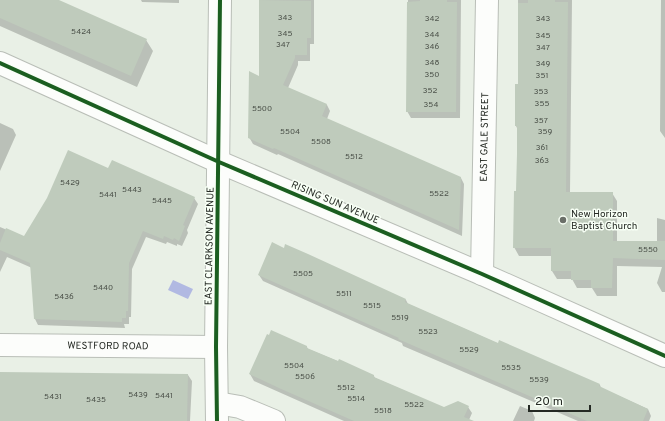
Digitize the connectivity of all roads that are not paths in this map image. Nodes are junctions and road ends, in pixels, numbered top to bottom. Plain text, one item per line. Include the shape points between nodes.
1 (220, 0) edge
2 (487, 0) edge
3 (0, 62) edge
4 (219, 162) junction
5 (482, 274) junction
6 (0, 345) edge
7 (216, 347) junction
8 (665, 356) edge
9 (217, 412) edge
10 (274, 421) edge

1 - 4 street, EAST CLARKSON AVENUE
2 - 5 street, EAST GALE STREET
3 - 4 street, RISING SUN AVENUE
4 - 5 street, RISING SUN AVENUE
4 - 7 street, EAST CLARKSON AVENUE
5 - 8 street, RISING SUN AVENUE
6 - 7 street, WESTFORD ROAD
7 - 9 street, EAST CLARKSON AVENUE
9 - 10 street via 240,407

